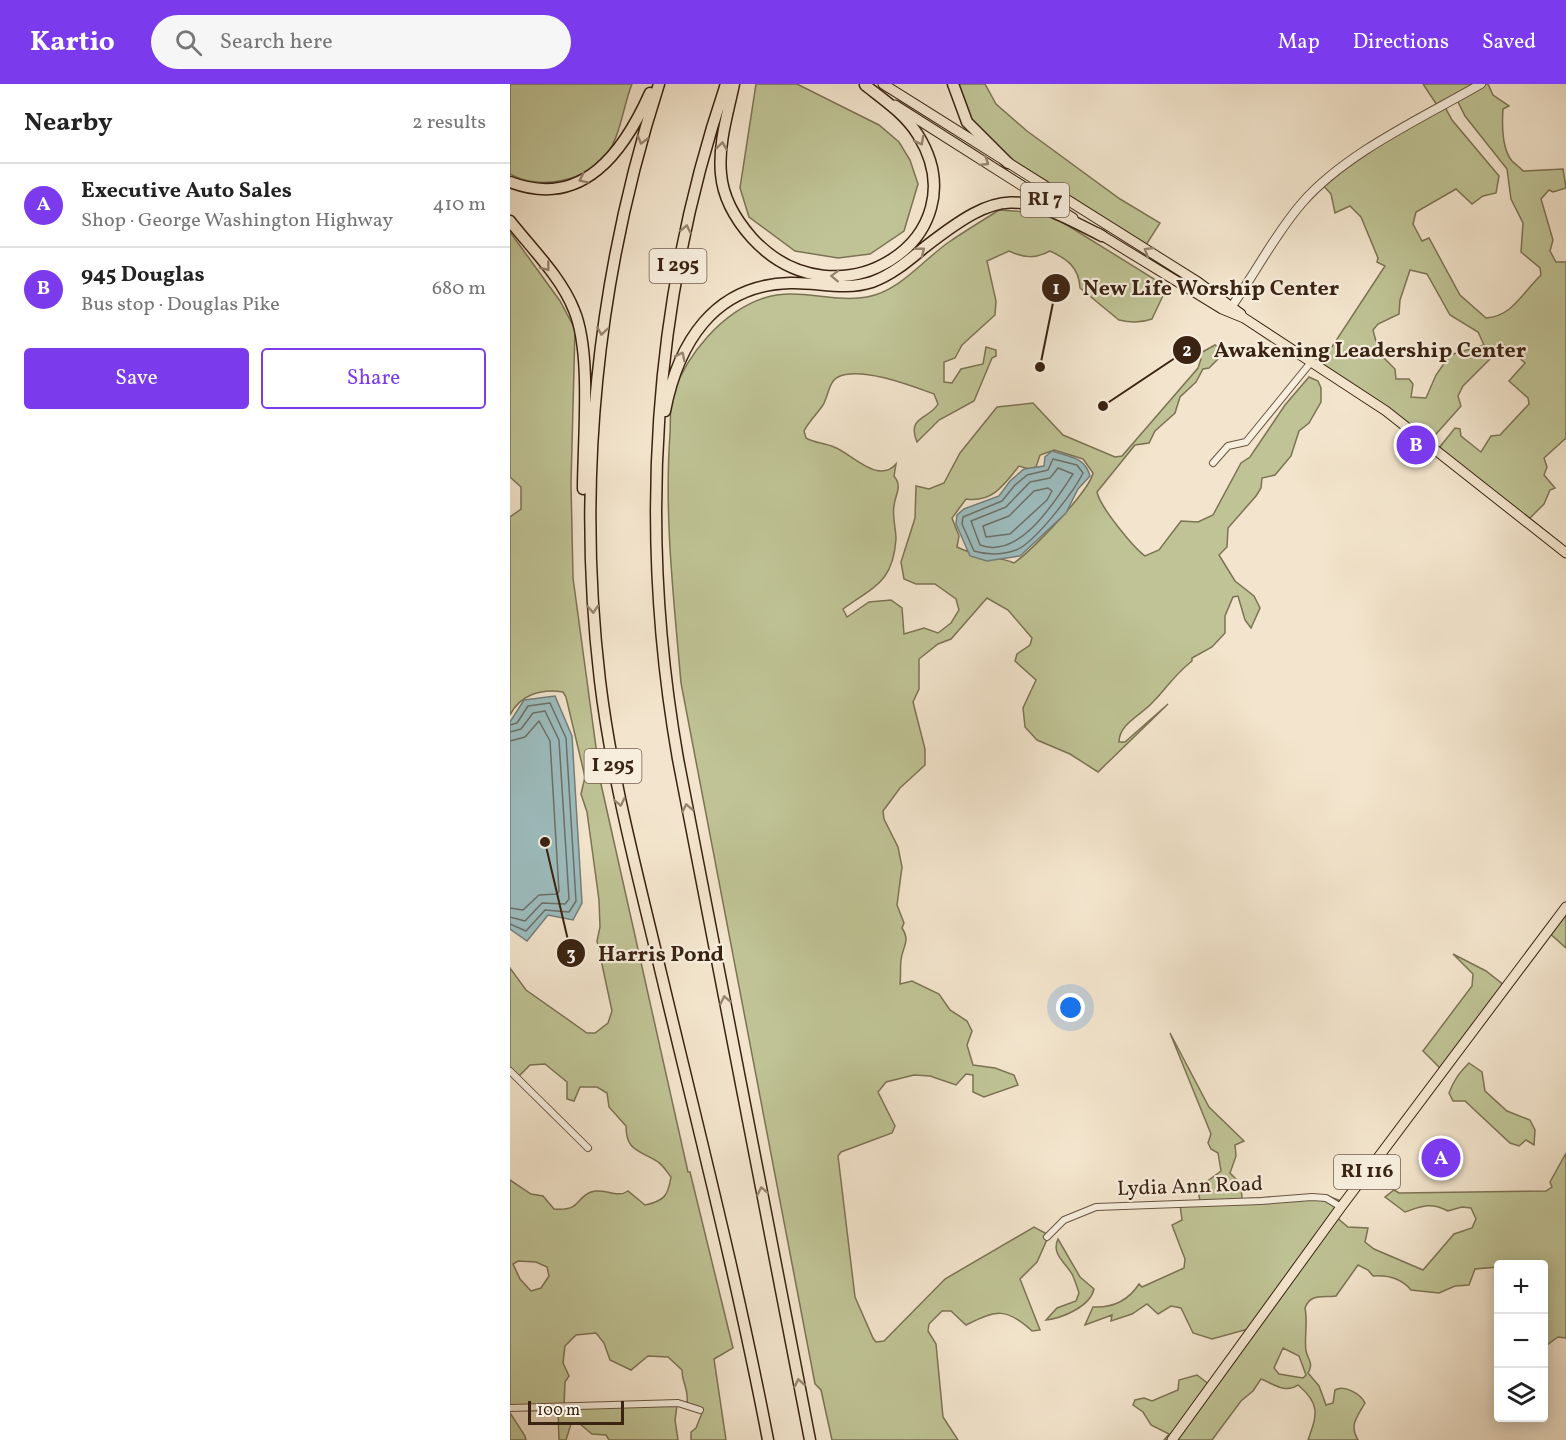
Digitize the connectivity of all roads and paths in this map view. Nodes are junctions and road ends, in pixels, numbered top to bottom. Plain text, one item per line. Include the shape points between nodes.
1 (654, 84) edge
2 (659, 84) edge
3 (726, 84) edge
4 (734, 84) edge
5 (883, 84) edge
6 (953, 84) edge
7 (1481, 84) edge
8 (864, 85) edge
9 (1008, 163) junction
10 (510, 182) edge
11 (510, 220) edge
12 (1102, 236) junction
13 (1232, 306) junction
14 (1244, 318) junction
15 (1313, 361) junction
16 (656, 453) junction
17 (1213, 463) dead end
18 (1566, 553) edge
19 (591, 587) junction
20 (1566, 907) edge
21 (510, 1071) edge
22 (588, 1148) dead end
23 (1341, 1207) junction
24 (1047, 1237) dead end
25 (510, 1408) edge
26 (700, 1410) dead end
27 (768, 1440) edge
28 (810, 1440) edge
29 (1172, 1440) edge

1 -> 10 highway via 623,145 592,175 555,188 531,188
2 -> 19 highway, I 295 via 627,196 603,327 591,469
16 -> 3 highway, I 295 via 664,358 678,265 699,172
8 -> 4 highway via 900,114 921,140 930,165 931,200 923,225 902,253 874,270 843,277 807,272 781,261 755,241 734,214 724,190 720,165
5 - 9 main road, RI 7
6 - 9 highway via 967,122
7 - 13 street via 1356,157 1322,182 1297,209
8 -> 12 main road, RI 7
13 -> 9 main road, RI 7
11 -> 19 highway via 562,288 580,327 584,528
12 - 14 main road, RI 7 via 1222,309
16 -> 12 highway via 671,383 684,349 706,319 737,296 782,283 843,286 870,282 894,271 966,216 999,204 1047,208
13 - 14 main road, RI 7
14 - 15 main road, RI 7
15 - 17 street via 1246,442 1228,446
15 - 18 main road, RI 7 via 1386,411
28 -> 16 highway, I 295 via 670,712 657,583
19 -> 27 highway, I 295 via 603,705 619,799 730,1258
20 - 23 main road, RI 116
21 - 22 street
23 - 24 street, Lydia Ann Road via 1326,1198 1312,1197 1096,1207 1064,1220
23 - 29 main road, RI 116
25 - 26 street via 678,1403

